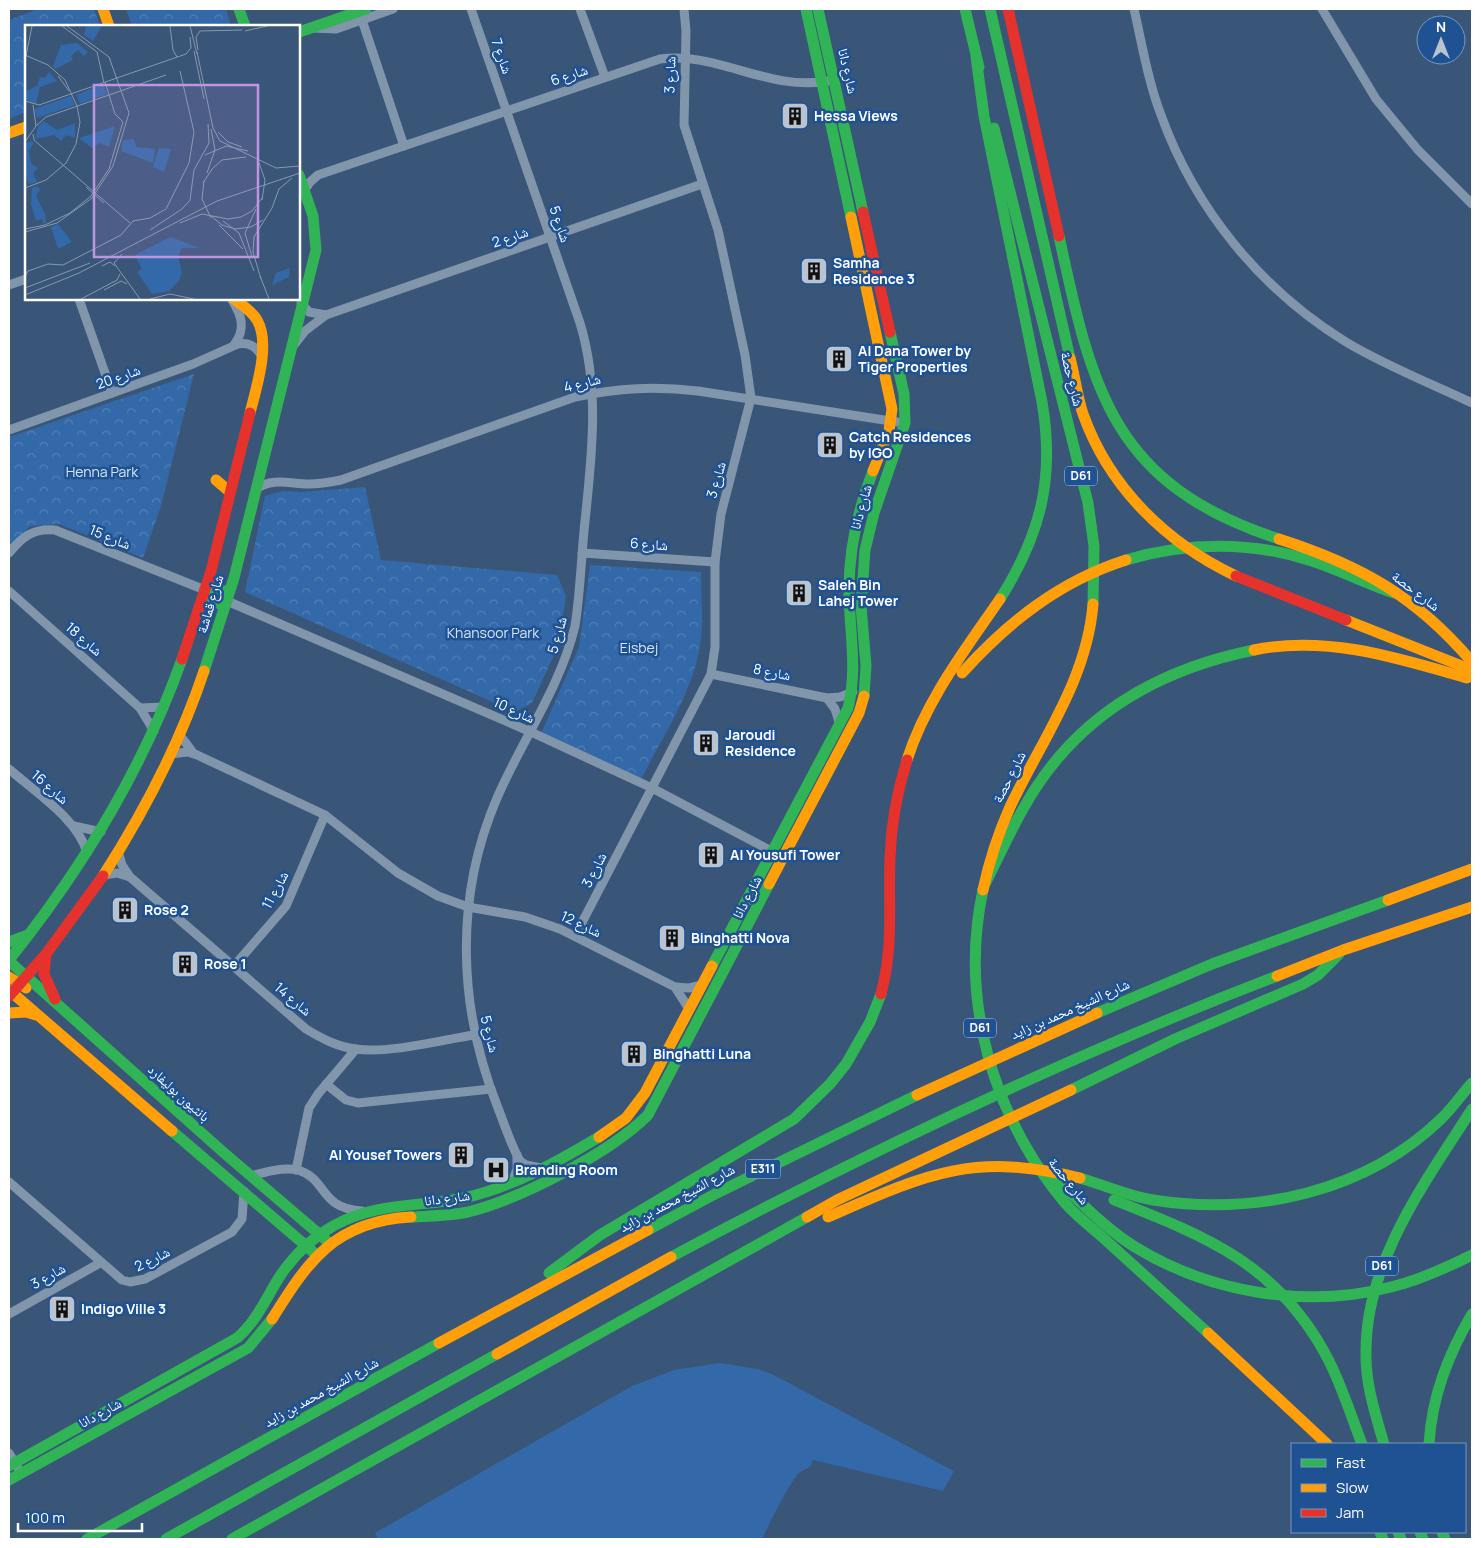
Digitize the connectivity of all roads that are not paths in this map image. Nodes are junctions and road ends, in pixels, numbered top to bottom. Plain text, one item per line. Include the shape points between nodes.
1 (103, 9) edge
2 (239, 9) edge
3 (392, 9) edge
4 (471, 9) edge
5 (580, 9) edge
6 (684, 9) edge
7 (806, 9) edge
8 (818, 9) edge
9 (965, 9) edge
10 (990, 9) edge
11 (1008, 9) edge
12 (1134, 9) edge
13 (1322, 9) edge
14 (364, 14) edge
15 (109, 25) edge
16 (245, 25) edge
17 (300, 32) edge
18 (684, 56) junction
19 (976, 57) junction
20 (605, 77) junction
21 (835, 80) junction
22 (823, 82) junction
23 (506, 111) junction
24 (25, 127) edge
25 (9, 133) edge
26 (404, 146) junction
27 (300, 173) edge
28 (318, 175) junction
29 (702, 184) junction
30 (302, 189) edge
31 (1472, 204) edge
32 (550, 237) junction
33 (25, 279) edge
34 (9, 285) edge
35 (79, 300) edge
36 (233, 300) edge
37 (235, 300) edge
38 (301, 304) junction
39 (326, 315) junction
40 (234, 345) junction
41 (289, 352) junction
42 (262, 358) junction
43 (112, 393) junction
44 (594, 394) junction
45 (751, 398) junction
46 (1472, 403) edge
47 (893, 421) junction
48 (905, 424) junction
49 (9, 430) edge
50 (262, 461) junction
51 (216, 480) dead end
52 (278, 480) junction
53 (256, 489) junction
54 (230, 492) junction
55 (9, 553) edge
56 (582, 553) junction
57 (715, 562) junction
58 (205, 590) junction
59 (9, 591) edge
60 (1394, 593) junction
61 (227, 601) junction
62 (1472, 662) edge
63 (1472, 670) edge
64 (711, 674) junction
65 (1472, 679) edge
66 (853, 692) junction
67 (827, 698) junction
68 (164, 707) junction
69 (140, 708) junction
70 (839, 722) junction
71 (154, 731) junction
72 (531, 732) junction
73 (180, 734) junction
74 (914, 741) junction
75 (171, 754) junction
76 (194, 754) junction
77 (9, 769) edge
78 (652, 788) junction
79 (325, 815) junction
80 (73, 826) junction
81 (100, 832) junction
82 (772, 850) junction
83 (118, 851) junction
84 (87, 853) junction
85 (784, 858) junction
86 (1472, 869) edge
87 (104, 875) junction
88 (130, 877) junction
89 (985, 884) junction
90 (468, 907) junction
91 (1472, 907) edge
92 (30, 933) junction
93 (575, 936) junction
94 (9, 942) edge
95 (1343, 950) junction
96 (46, 954) junction
97 (9, 960) edge
98 (234, 966) junction
99 (9, 975) edge
100 (23, 980) junction
101 (702, 984) junction
102 (675, 987) junction
103 (10, 993) edge
104 (59, 1007) junction
105 (689, 1009) junction
106 (9, 1012) edge
107 (39, 1016) junction
108 (82, 1028) junction
109 (474, 1034) junction
110 (356, 1049) junction
111 (1472, 1083) edge
112 (326, 1084) junction
113 (491, 1089) junction
114 (1472, 1109) edge
115 (516, 1154) junction
116 (1034, 1160) junction
117 (540, 1168) junction
118 (296, 1170) junction
119 (1054, 1174) junction
120 (251, 1176) junction
121 (9, 1182) edge
122 (512, 1183) junction
123 (244, 1191) junction
124 (365, 1211) junction
125 (285, 1228) junction
126 (320, 1235) junction
127 (332, 1245) junction
128 (306, 1246) junction
129 (747, 1252) junction
130 (1472, 1254) edge
131 (318, 1256) junction
132 (290, 1262) junction
133 (100, 1263) junction
134 (512, 1302) junction
135 (9, 1314) edge
136 (1472, 1314) edge
137 (1325, 1443) edge
138 (1362, 1443) edge
139 (1384, 1443) edge
140 (1429, 1443) edge
141 (11, 1461) edge
142 (21, 1474) junction
143 (9, 1480) edge
144 (257, 1525) junction
145 (88, 1539) edge
146 (166, 1539) edge
147 (232, 1539) edge
148 (241, 1539) edge

1 - 15 main road
2 - 16 main road
3 - 14 street
4 - 23 street, شارع 7
5 - 20 street
6 - 18 street, شارع 3
7 - 22 main road, شارع دانا
8 - 21 main road, شارع دانا
9 - 19 main road, شارع حصة / D61
10 - 63 main road via 1081,405 1093,438 1119,483 1156,526 1206,561
11 - 60 main road, شارع حصة via 1071,294 1102,395 1122,430 1163,477 1222,518 1334,558 1365,573
12 - 46 street via 1154,93 1174,147 1204,202 1242,254 1278,290 1328,330 1365,352
13 - 31 street via 1376,99 1418,150
14 - 17 main road
14 - 26 street
18 - 20 street, شارع 6 via 650,61
18 - 22 street, شارع 6 via 777,81
18 - 29 street, شارع 3 via 684,125
19 - 74 main road via 981,110 1045,421 1046,482 1033,541 1015,576 940,688
19 - 89 main road, شارع حصة / D61 via 1088,503 1096,559 1093,616 1078,671 1009,809
20 - 23 street, شارع 6
21 - 22 street, شارع 6
21 - 48 main road, شارع دانا via 904,394
22 - 47 main road, شارع دانا
23 - 26 street, شارع 6
23 - 32 street, شارع 5
24 - 25 main road
26 - 28 street, شارع 6
27 - 28 street, شارع 6
28 - 30 street
29 - 32 street, شارع 2
29 - 45 street, شارع 3 via 718,230
30 - 38 main road, شارع قماشة via 313,216 317,238
32 - 39 street, شارع 2
32 - 44 street, شارع 5 via 585,340
33 - 34 street
35 - 43 street
36 - 40 street via 243,324
37 - 42 main road, شارع قماشة via 262,325
38 - 39 street via 309,312
38 - 41 main road, شارع قماشة
39 - 41 street, شارع 2 via 305,331
40 - 42 street via 250,344
40 - 43 street, شارع 20 via 193,364
41 - 50 main road, شارع قماشة
42 - 54 main road, شارع قماشة
43 - 49 street, شارع 20
44 - 45 street, شارع 4 via 614,389 670,387
44 - 52 street, شارع 4 via 575,397 341,480 312,484
44 - 56 street, شارع 5
45 - 47 street, شارع 4
45 - 57 street, شارع 3 via 721,514
47 - 48 street, شارع 4
47 - 66 main road, شارع دانا via 864,493 850,558
48 - 85 main road, شارع دانا via 866,542 861,594 868,672 863,703
50 - 52 street
50 - 53 main road, شارع قماشة
51 - 54 main road
52 - 53 street, شارع 4
53 - 61 main road, شارع قماشة
54 - 58 main road, شارع قماشة
55 - 58 street, شارع 15 via 33,531 55,530
56 - 57 street, شارع 6
56 - 72 street, شارع 5 via 578,608 571,643
57 - 64 street, شارع 3 via 715,641
58 - 61 main road via 218,588 226,594
58 - 68 main road, شارع قماشة
59 - 69 street, شارع 18
60 - 62 main road, شارع حصة via 1427,616
60 - 74 main road via 1300,558 1246,548 1220,546 1165,550 1121,562 1062,587 1017,617 977,655
61 - 72 street, شارع 10
61 - 73 main road, شارع قماشة
64 - 67 street, شارع 8
64 - 78 street, شارع 3
65 - 89 main road via 1373,652 1317,645 1259,647 1185,667 1126,699 1062,754 1038,784
66 - 67 street, شارع 8
66 - 70 main road, شارع دانا
67 - 70 street
68 - 69 street
68 - 71 main road, شارع قماشة
69 - 71 street, شارع 18
70 - 82 main road, شارع دانا
71 - 81 main road, شارع قماشة
72 - 78 street, شارع 10
72 - 90 street, شارع 5 via 488,821
73 - 75 main road, شارع قماشة
73 - 76 street
74 - 134 main road via 900,788 892,836 887,969 865,1033 837,1077 794,1119 600,1235
75 - 76 street
75 - 83 main road, شارع قماشة
76 - 79 street, شارع 12
77 - 80 street, شارع 16
78 - 82 street, شارع 10
78 - 93 street, شارع 3
79 - 90 street, شارع 12 via 398,873 438,896
79 - 98 street, شارع 11 via 286,906
80 - 81 street, شارع 16
80 - 84 street, شارع 16
81 - 84 main road, شارع قماشة
82 - 85 street, شارع 10
82 - 101 main road, شارع دانا
83 - 87 main road, شارع قماشة
83 - 88 street, شارع 14
84 - 92 main road, شارع قماشة
85 - 127 main road, شارع دانا via 648,1115 636,1128 506,1200 478,1210 448,1215 371,1222
86 - 134 main road, شارع الشيخ محمد بن زايد / E311 via 1231,957 1103,1010 853,1124
87 - 88 street via 117,873
87 - 96 main road, شارع قماشة
88 - 98 street, شارع 14
89 - 116 main road, شارع حصة / D61 via 974,956 980,1027 1000,1097
90 - 93 street, شارع 12 via 525,917
90 - 109 street, شارع 5 via 465,959
91 - 95 main road, E311
92 - 94 main road
92 - 97 main road, شارع قماشة
93 - 102 street, شارع 12
95 - 129 main road via 1318,975 1303,984 1175,1038 1058,1097 857,1190
95 - 146 main road, E311 via 1111,1043 800,1188 650,1268
96 - 100 main road, شارع قماشة
96 - 104 main road via 44,974
97 - 100 main road, بانثيون بوليفارد
98 - 110 street, شارع 14 via 306,1029 321,1038
99 - 100 main road
100 - 103 main road, شارع قماشة
100 - 104 main road, بانثيون بوليفارد
100 - 108 main road via 64,1021
101 - 102 street via 689,988
101 - 105 main road, شارع دانا
102 - 105 street
103 - 107 main road
104 - 108 main road, بانثيون بوليفارد
105 - 117 main road, شارع دانا via 645,1093 626,1118 599,1137
106 - 107 main road
107 - 123 main road
108 - 120 main road, بانثيون بوليفارد
109 - 110 street, شارع 14 via 382,1049
109 - 113 street, شارع 5
110 - 112 street
111 - 119 main road via 1450,1111 1405,1149 1353,1178 1297,1197 1239,1206 1180,1204 1150,1200
112 - 113 street via 346,1100 358,1103
112 - 118 street via 313,1100 306,1116
113 - 115 street, شارع 5
114 - 139 main road, D61 via 1394,1237 1376,1283 1368,1324 1367,1357 1372,1407
115 - 117 street via 526,1165
115 - 122 street, شارع 5 via 517,1169
116 - 130 main road via 1103,1223 1137,1248 1193,1275 1240,1289 1299,1297 1364,1292 1420,1278
116 - 137 main road, شارع حصة / D61 via 1066,1204
117 - 122 main road, شارع دانا
118 - 120 street
118 - 124 street via 310,1177 339,1207
119 - 129 main road via 998,1165 943,1171 907,1183
119 - 138 main road via 1209,1239 1236,1254 1266,1278 1298,1311 1323,1350
120 - 126 main road, بانثيون بوليفارد
121 - 133 street, شارع 2
122 - 124 main road, شارع دانا via 464,1198 398,1204
123 - 125 main road
123 - 133 street, شارع 2 via 242,1219 232,1232 145,1279 122,1280
124 - 126 main road, شارع دانا
125 - 128 main road
125 - 132 main road via 292,1245
126 - 127 main road, بانثيون بوليفارد
126 - 128 main road, شارع دانا
127 - 131 main road, شارع دانا
128 - 131 main road
128 - 132 main road, شارع دانا
129 - 144 main road
131 - 142 main road, شارع دانا via 294,1282 270,1325 248,1348
132 - 141 main road, شارع دانا via 258,1318 237,1338
133 - 135 street, شارع 3
134 - 145 main road, شارع الشيخ محمد بن زايد / E311
136 - 140 main road via 1443,1372 1432,1414
141 - 142 street
142 - 143 main road, شارع دانا
144 - 147 main road
144 - 148 main road

